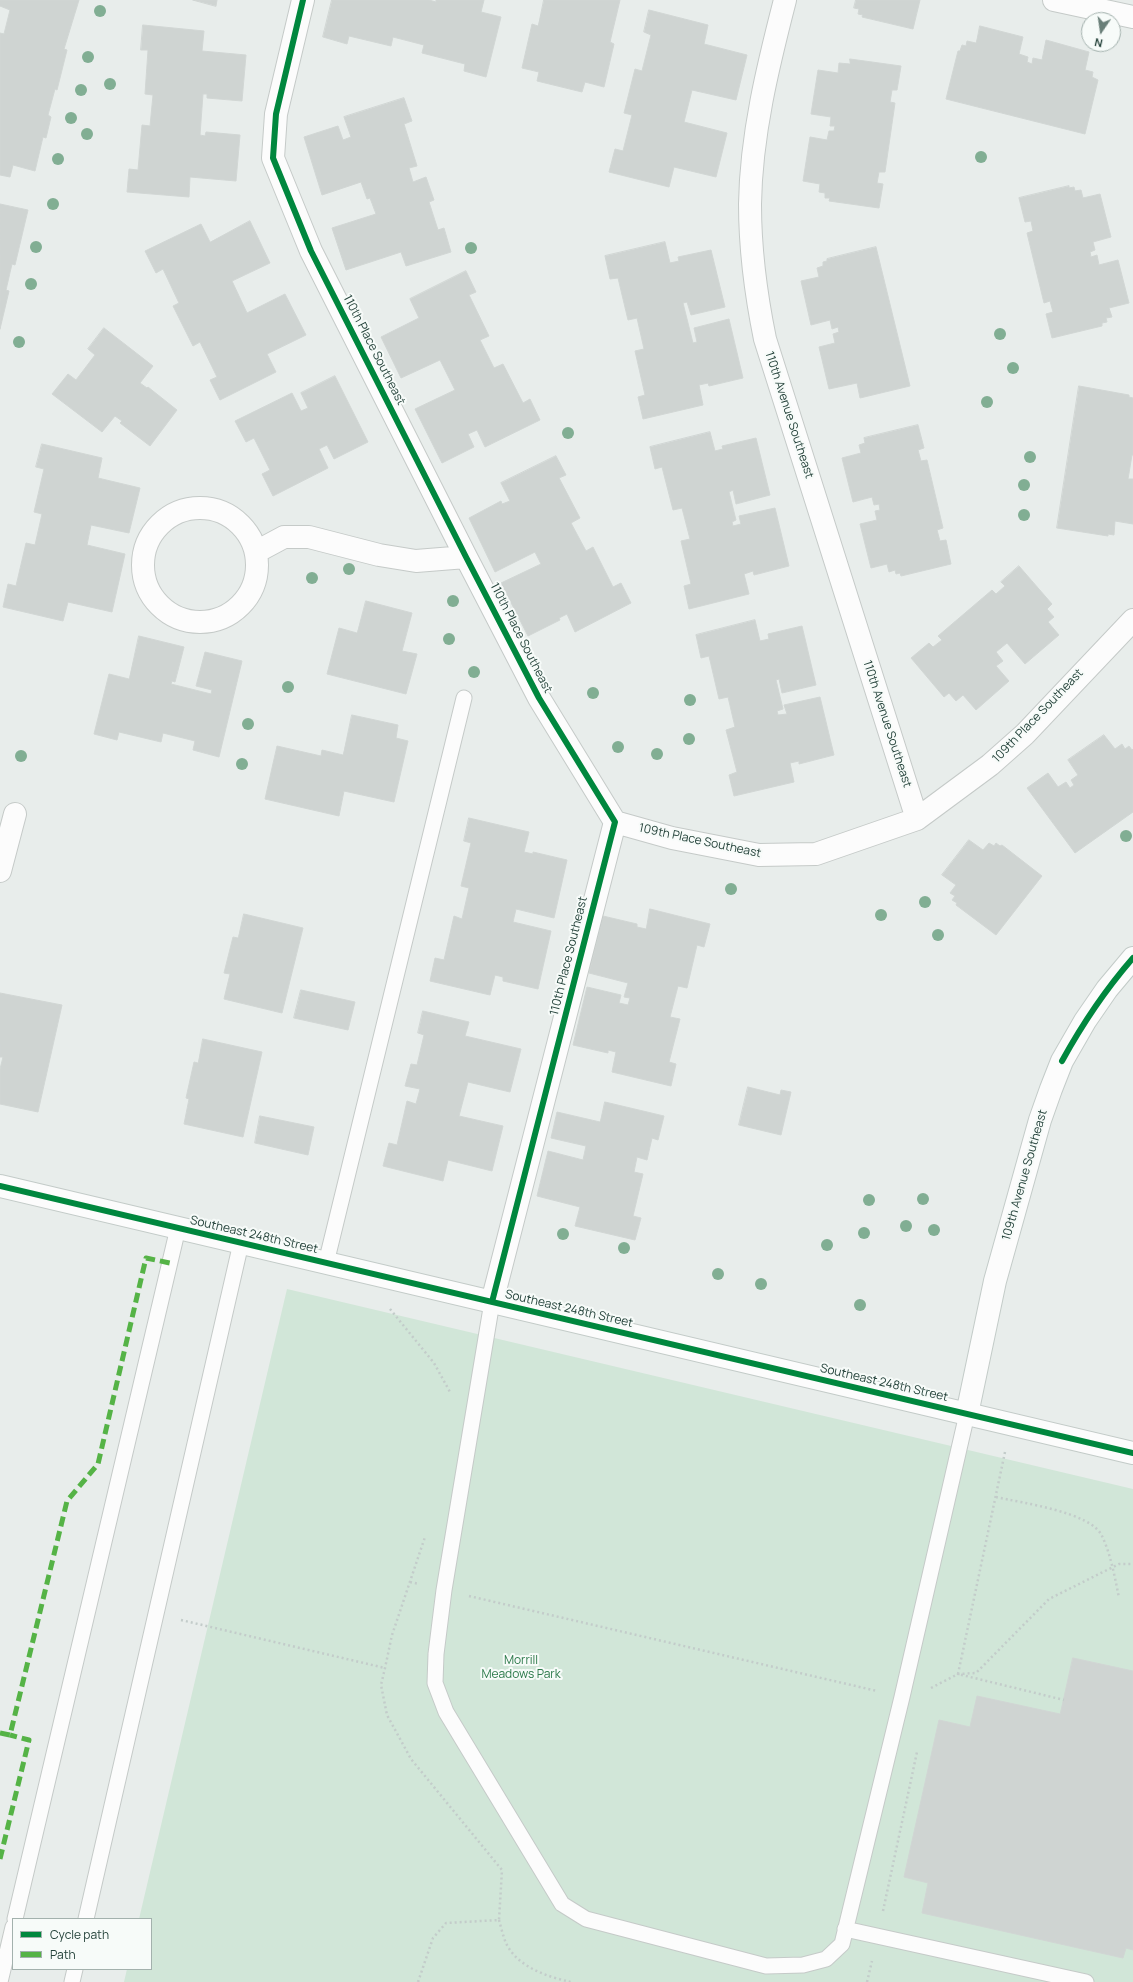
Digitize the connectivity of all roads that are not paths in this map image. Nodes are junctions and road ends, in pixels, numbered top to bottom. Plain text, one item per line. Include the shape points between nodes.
1 (303, 0) edge
2 (785, 0) edge
3 (1054, 0) edge
4 (1133, 17) edge
5 (256, 552) junction
6 (466, 557) junction
7 (1133, 620) edge
8 (464, 698) dead end
9 (15, 814) dead end
10 (916, 819) junction
11 (615, 822) junction
12 (0, 871) edge
13 (1133, 958) edge
14 (0, 1186) edge
15 (178, 1228) junction
16 (241, 1243) junction
17 (326, 1263) junction
18 (492, 1302) junction
19 (967, 1414) junction
20 (1133, 1453) edge
21 (15, 1918) edge
22 (86, 1918) edge
23 (845, 1928) junction
24 (12, 1931) edge
25 (75, 1970) edge
26 (0, 1982) edge
27 (72, 1982) edge
28 (1086, 1982) edge

1 - 6 street, 110th Place Southeast via 276,114 273,158 311,251
2 - 10 street, 110th Avenue Southeast via 766,80 753,161 750,203 759,309 765,339
3 - 4 street
5 - 5 street via 249,535 236,521 221,512 202,508 184,510 167,518 154,531 145,547 143,566 146,584 154,600 169,613 187,622 206,623 225,617 241,606 252,590 257,572
5 - 6 street via 284,537 308,537 379,555 416,561
6 - 11 street, 110th Place Southeast via 539,698
7 - 10 street, 109th Place Southeast via 990,766
8 - 17 lane
9 - 12 street
10 - 11 street, 109th Place Southeast via 816,854 759,855 672,838
11 - 18 street, 110th Place Southeast
13 - 19 street, 109th Avenue Southeast via 1084,1021 1062,1060 1051,1089 995,1281
14 - 15 street, Southeast 248th Street
15 - 16 street, Southeast 248th Street
15 - 21 lane
16 - 17 street, Southeast 248th Street
16 - 22 lane
17 - 18 street, Southeast 248th Street
18 - 19 street, Southeast 248th Street
18 - 23 lane via 444,1590 436,1654 435,1683 443,1705 562,1904 586,1919 766,1966 803,1965 826,1959 842,1944
19 - 20 street, Southeast 248th Street
19 - 23 lane via 902,1698
23 - 28 lane
24 - 26 lane
25 - 27 lane

